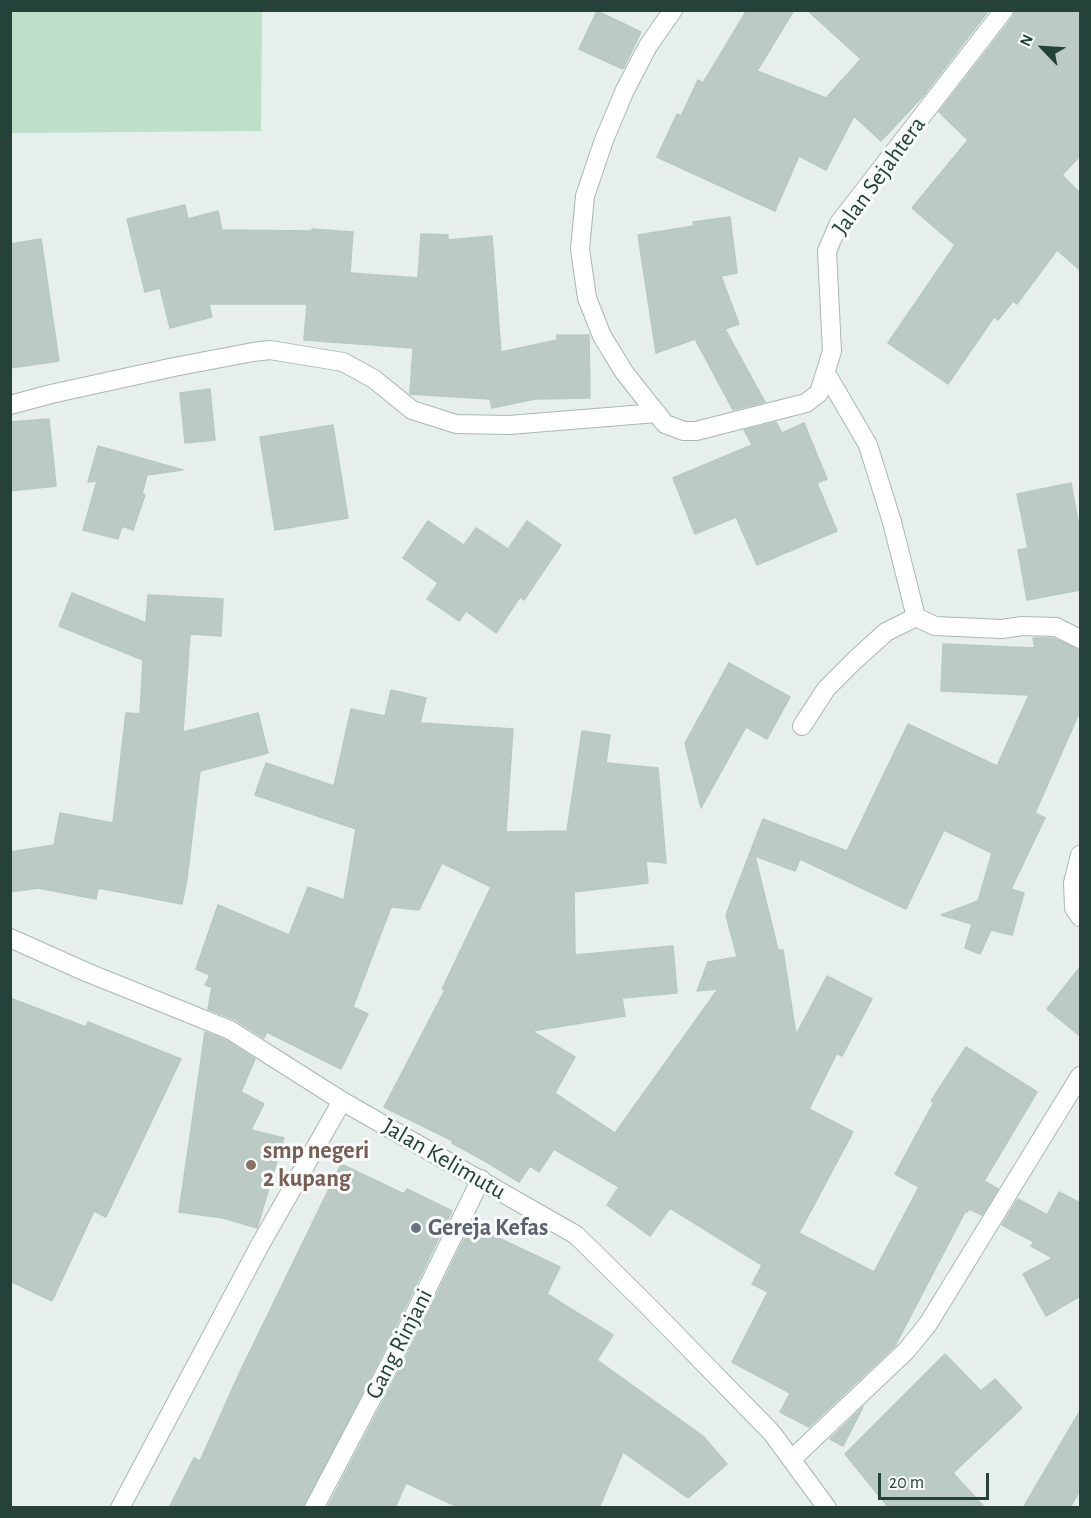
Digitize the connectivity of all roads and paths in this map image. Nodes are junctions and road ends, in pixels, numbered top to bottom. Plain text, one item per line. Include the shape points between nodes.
1 (673, 10) edge
2 (1004, 10) edge
3 (826, 373) junction
4 (10, 405) edge
5 (657, 413) junction
6 (916, 617) junction
7 (1080, 639) edge
8 (802, 726) dead end
9 (1080, 855) edge
10 (1080, 917) edge
11 (10, 938) edge
12 (1080, 1076) edge
13 (342, 1101) junction
14 (481, 1179) junction
15 (792, 1459) junction
16 (120, 1508) edge
17 (314, 1508) edge
18 (827, 1508) edge

1 - 5 street, Jalan Sejahtera via 648,46 604,141 585,196 580,249 587,298 602,336 624,372
2 - 3 street, Jalan Sejahtera via 839,223 827,250 832,351
3 - 5 street, Jalan Sejahtera via 819,393 806,403 717,427 684,431 666,424
3 - 6 street via 868,445
4 - 5 street via 174,367 270,351 343,362 374,378 412,410 456,424 509,425
6 - 7 street via 935,626 1056,627
6 - 8 street via 886,632 855,660 826,689
9 - 10 street via 1073,883 1074,908
11 - 13 street, Jalan Kelimutu via 230,1030
12 - 15 street via 928,1324 906,1351
13 - 14 street, Jalan Kelimutu
13 - 16 street via 260,1245
14 - 15 street, Jalan Kelimutu via 576,1236 772,1433
14 - 17 street, Gang Rinjani
15 - 18 street, Jalan Kelimutu

